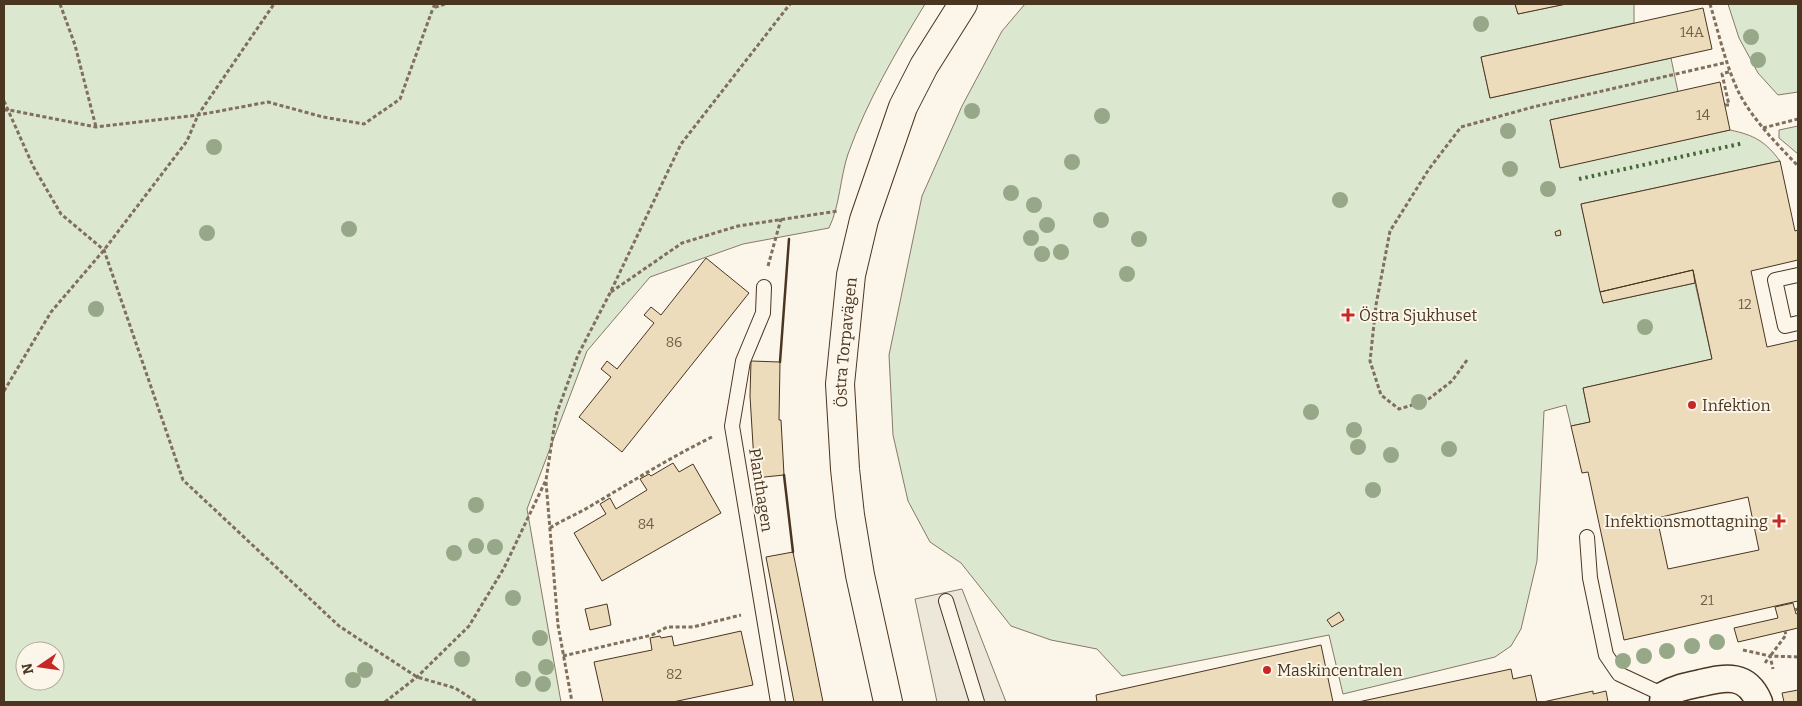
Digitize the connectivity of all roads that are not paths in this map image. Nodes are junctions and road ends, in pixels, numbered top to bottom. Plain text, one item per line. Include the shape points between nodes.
1 (963, 4) edge
2 (1798, 275) edge
3 (764, 286) road end
4 (1798, 323) edge
5 (1587, 537) dead end
6 (946, 601) dead end
7 (1663, 699) edge
8 (778, 702) edge
9 (888, 702) edge
10 (977, 702) edge
11 (1760, 702) edge

1 - 9 street, Östra Torpavägen via 903,107 864,220 851,275 840,384 845,468 857,560
2 - 4 lane via 1775,280 1785,326
3 - 8 lane, Planthagen via 763,313 743,361 732,426
5 - 7 lane via 1590,578 1606,655 1619,674
6 - 10 lane
7 - 11 street via 1677,688 1724,677 1746,684

